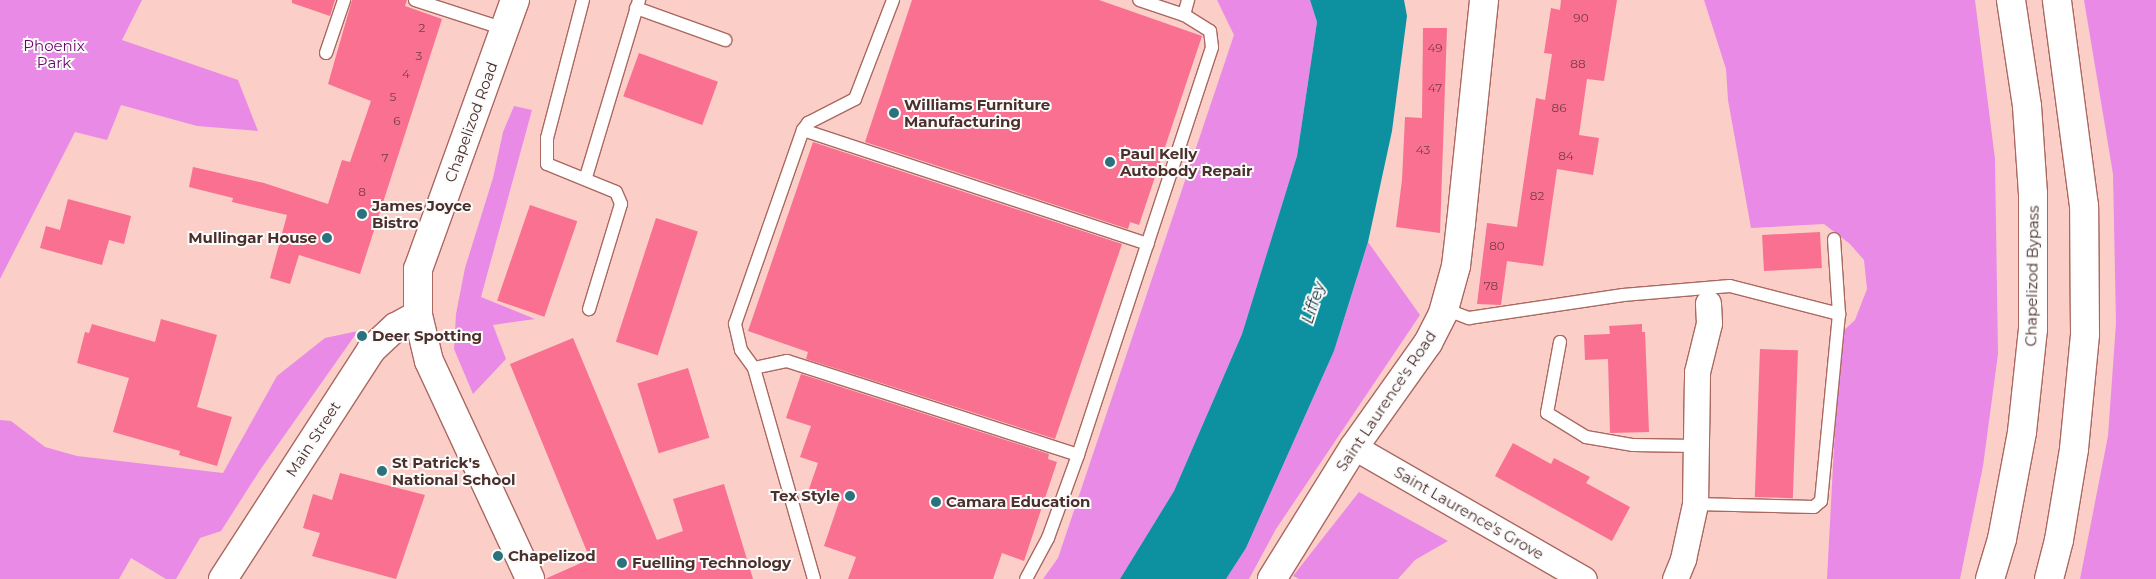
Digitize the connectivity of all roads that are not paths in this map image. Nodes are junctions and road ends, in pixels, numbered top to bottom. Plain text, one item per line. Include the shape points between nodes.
1 (344, 0) edge
2 (415, 0) edge
3 (515, 0) edge
4 (583, 0) edge
5 (893, 0) edge
6 (1139, 0) edge
7 (1188, 0) edge
8 (1484, 0) edge
9 (2011, 0) edge
10 (2057, 0) edge
11 (638, 4) edge
12 (1184, 15) junction
13 (505, 29) junction
14 (724, 40) dead end
15 (326, 52) dead end
16 (803, 130) junction
17 (586, 177) junction
18 (1834, 239) dead end
19 (1148, 244) junction
20 (1708, 303) dead end
21 (588, 308) dead end
22 (1445, 309) junction
23 (1839, 314) junction
24 (418, 315) junction
25 (1560, 342) dead end
26 (754, 368) junction
27 (1695, 446) junction
28 (1354, 447) junction
29 (1078, 455) junction
30 (1695, 504) junction
31 (223, 579) edge
32 (530, 579) edge
33 (814, 579) edge
34 (1026, 579) edge
35 (1272, 579) edge
36 (1584, 579) edge
37 (1675, 579) edge
38 (1990, 579) edge
39 (2049, 579) edge

1 - 15 lane
2 - 13 lane
3 - 13 main road, Chapelizod Road
4 - 17 lane via 547,138 547,164
5 - 16 lane via 855,99 808,123
6 - 12 lane
7 - 12 lane
8 - 22 main road, Saint Laurence's Road via 1456,266
9 - 38 main road, Chapelizod Bypass via 2027,106 2033,194 2034,329 2022,432 2002,539
10 - 39 main road via 2084,206 2085,334 2074,449 2060,540
11 - 14 lane
11 - 17 lane
12 - 19 lane via 1210,31 1212,47
13 - 24 main road, Chapelizod Road via 418,269
16 - 19 lane
16 - 26 lane via 735,324 742,350
17 - 21 lane via 616,192 621,204
18 - 23 lane
19 - 29 lane
20 - 27 street via 1709,324 1697,372
22 - 23 lane via 1469,318 1624,295 1730,286
22 - 28 main road, Saint Laurence's Road via 1428,343
23 - 30 lane via 1821,501 1814,507
24 - 31 main road, Main Street via 396,328 371,350
24 - 32 main road, Chapelizod Road via 429,361
25 - 27 lane via 1547,413 1586,437 1633,446
26 - 29 lane via 787,361
26 - 33 lane
27 - 30 street
28 - 35 main road, Saint Laurence's Road
28 - 36 street, Saint Laurence's Grove
29 - 34 lane via 1048,538
30 - 37 street via 1684,559

